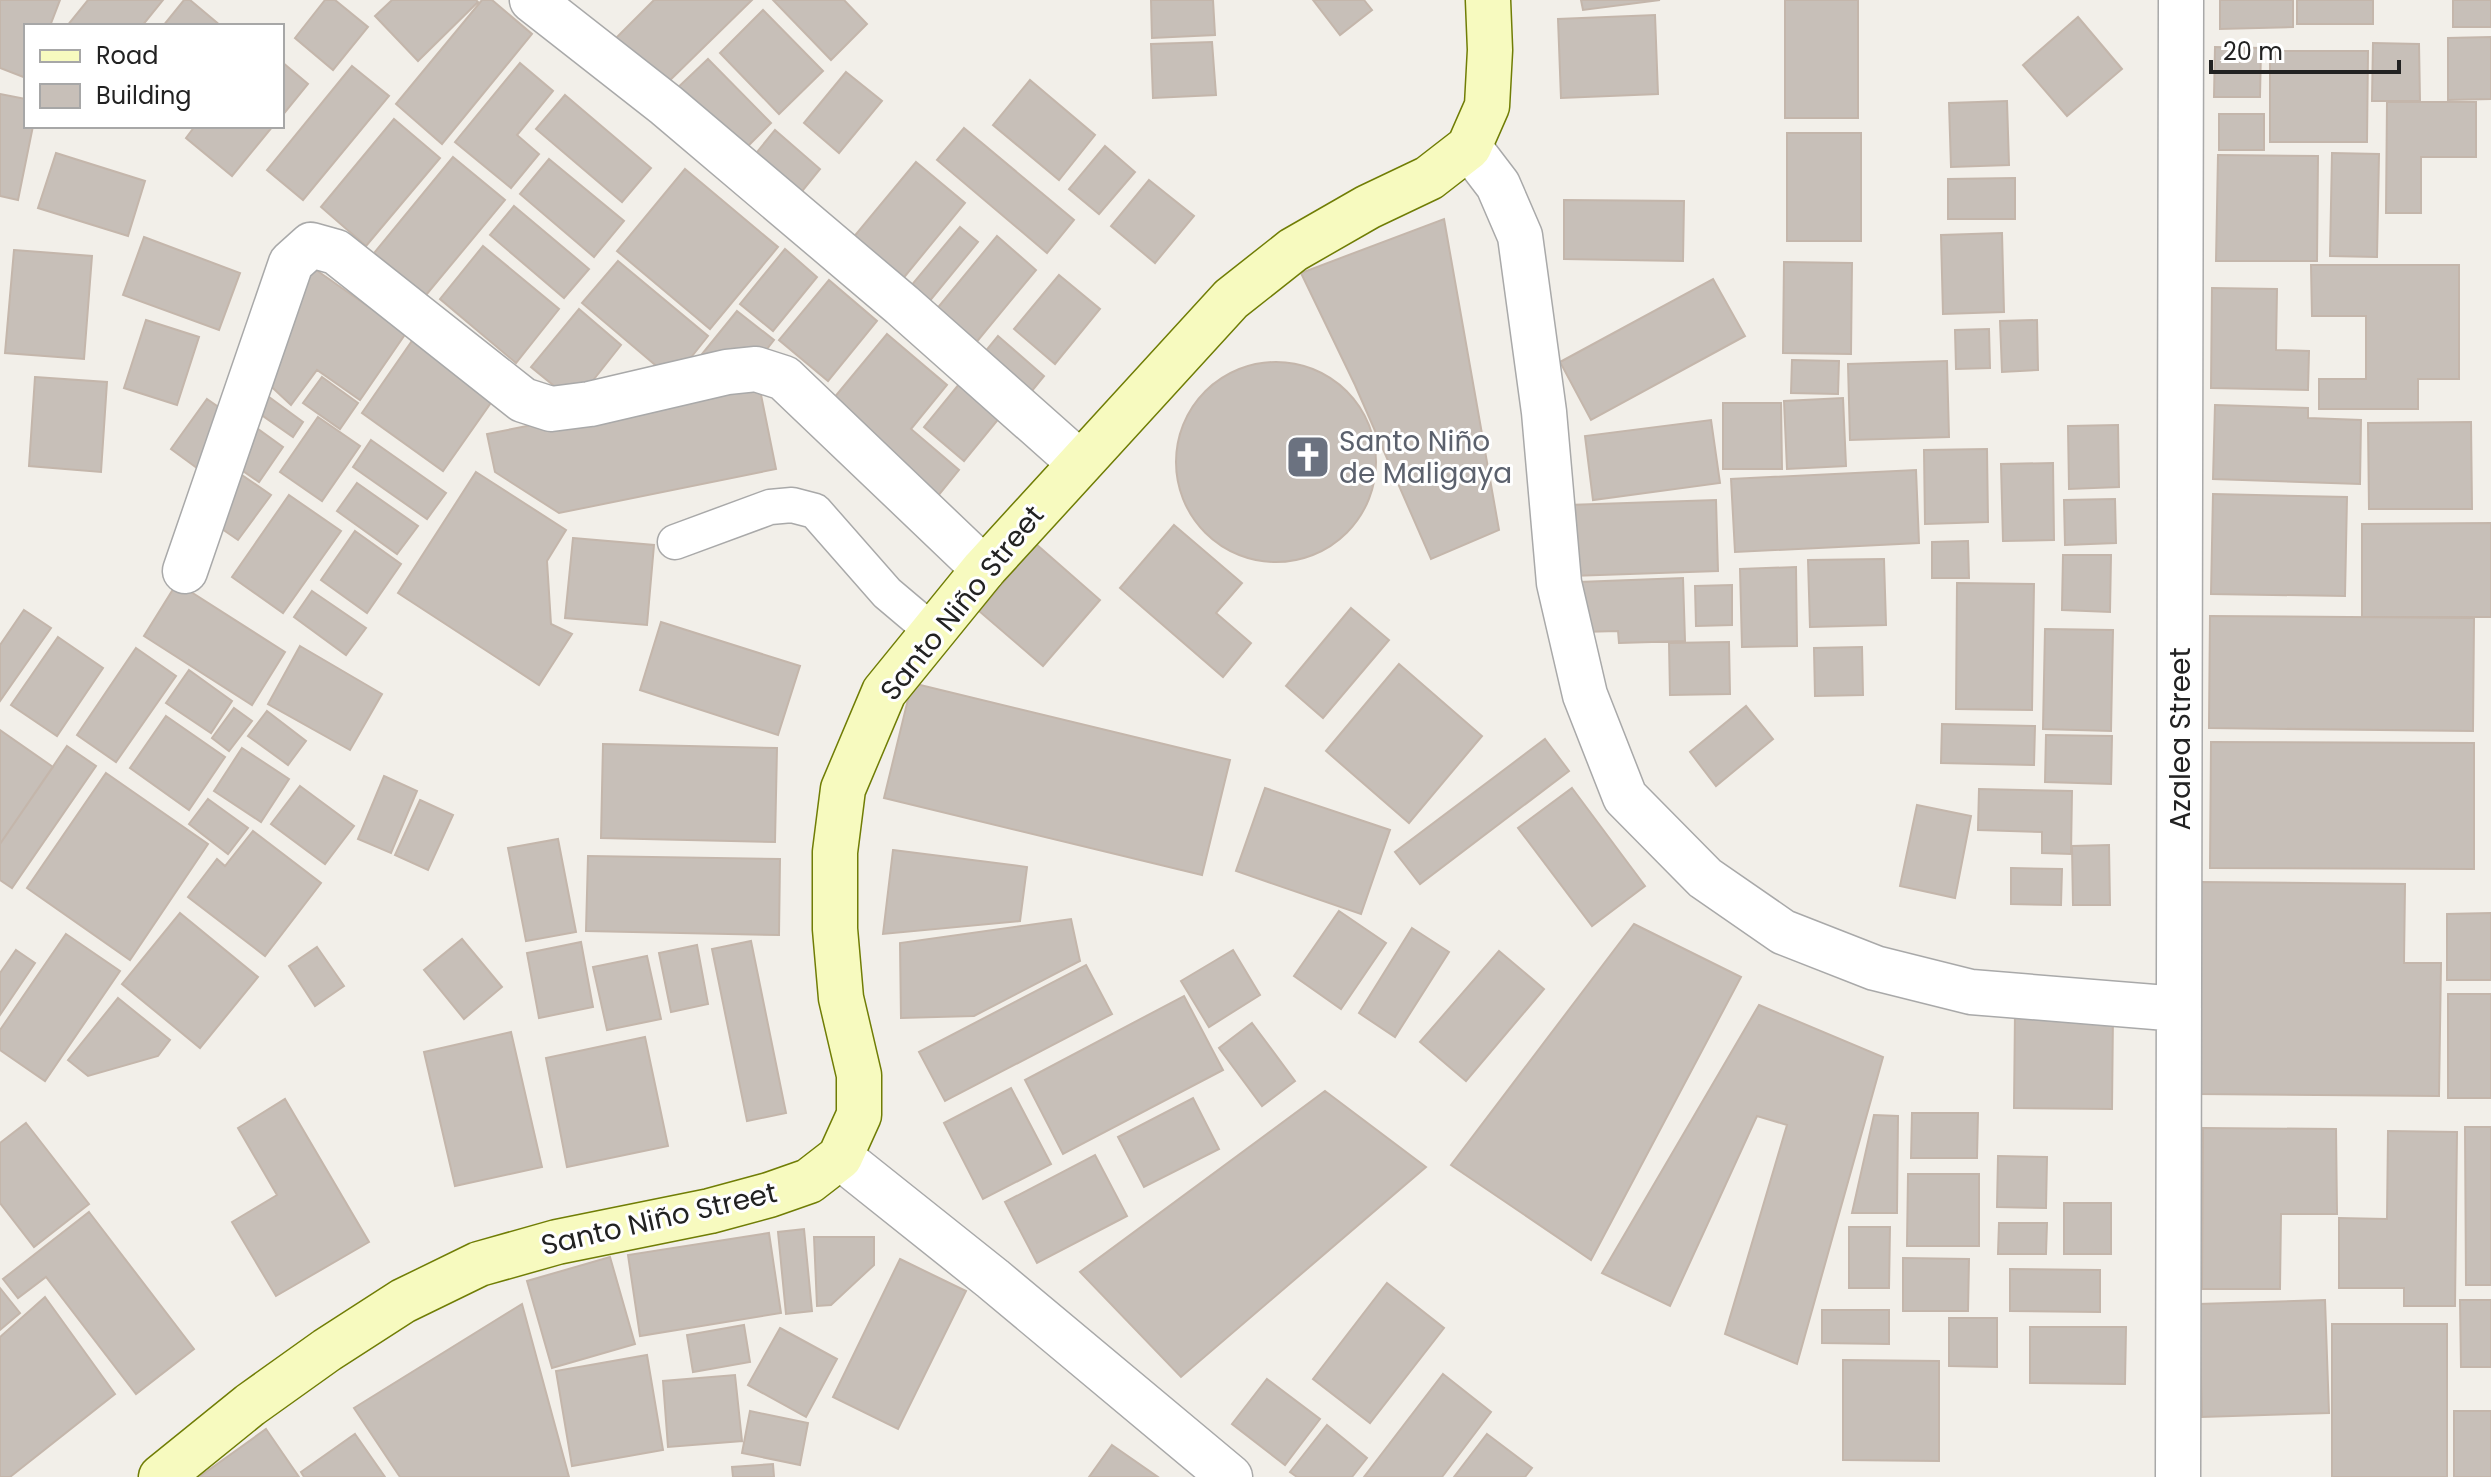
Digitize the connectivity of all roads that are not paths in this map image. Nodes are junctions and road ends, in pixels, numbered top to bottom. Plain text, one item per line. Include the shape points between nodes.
1 (532, 0) edge
2 (1488, 0) edge
3 (2181, 0) edge
4 (1469, 147) junction
5 (1080, 463) junction
6 (675, 542) dead end
7 (984, 569) junction
8 (185, 571) dead end
9 (932, 631) junction
10 (2179, 1009) junction
11 (840, 1157) junction
12 (161, 1477) edge
13 (1230, 1477) edge
14 (2178, 1477) edge

1 - 5 street via 678,115
2 - 4 main road, Santo Niño Street via 1487,106
3 - 10 street, Azalea Street
4 - 5 main road, Santo Niño Street via 1429,178 1293,250 1231,299
4 - 10 street via 1498,185 1520,236 1544,412 1559,583 1585,695 1625,797 1705,878 1783,932 1875,968 1971,992
5 - 7 main road, Santo Niño Street
6 - 9 lane via 770,507 815,511 887,593
7 - 8 street via 784,378 756,369 727,372 551,409 523,400 336,252 311,245 291,263
7 - 9 main road, Santo Niño Street
9 - 11 main road, Santo Niño Street via 884,692 843,789 835,852 835,929 841,998 859,1075 859,1115
10 - 14 street, Azalea Street
11 - 12 main road, Santo Niño Street via 809,1181 769,1195 479,1264 403,1301 327,1350
11 - 13 street

